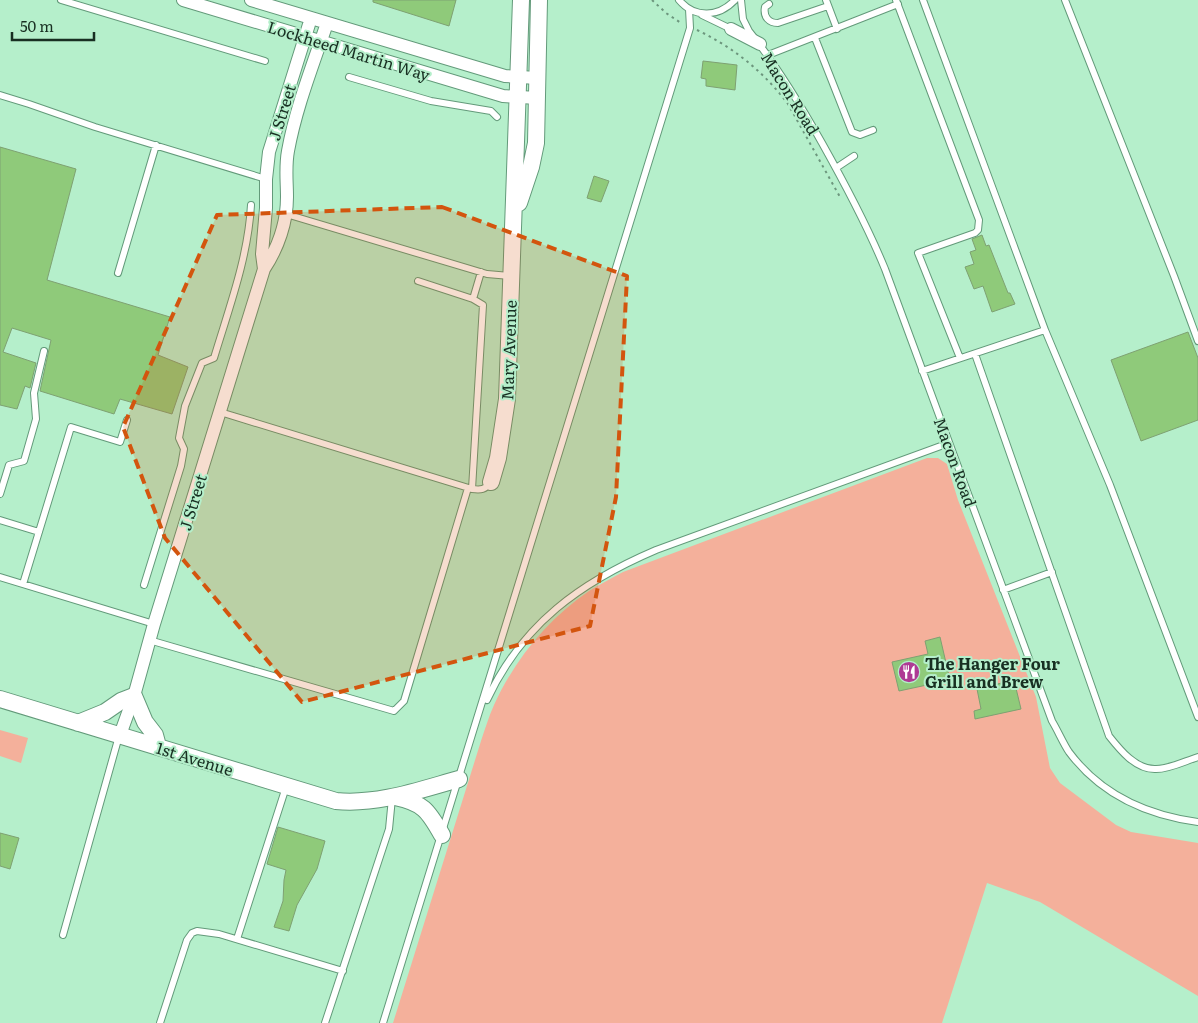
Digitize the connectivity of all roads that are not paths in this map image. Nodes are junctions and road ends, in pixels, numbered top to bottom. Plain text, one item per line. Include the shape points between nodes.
1 (61, 0) edge
2 (183, 0) edge
3 (251, 0) edge
4 (521, 0) edge
5 (540, 0) edge
6 (736, 0) edge
7 (741, 0) edge
8 (923, 0) edge
9 (1065, 0) edge
10 (679, 1) edge
11 (897, 2) edge
12 (827, 3) edge
13 (769, 4) dead end
14 (689, 9) junction
15 (699, 13) junction
16 (311, 18) junction
17 (327, 23) junction
18 (837, 29) junction
19 (729, 34) joint
20 (305, 37) junction
21 (815, 38) junction
22 (320, 42) junction
23 (760, 44) junction
24 (768, 55) junction
25 (265, 61) dead end
26 (349, 77) dead end
27 (518, 78) junction
28 (537, 78) junction
29 (0, 95) edge
30 (516, 97) junction
31 (537, 98) junction
32 (497, 117) dead end
33 (873, 130) dead end
34 (156, 145) junction
35 (854, 156) dead end
36 (836, 168) junction
37 (266, 179) junction
38 (251, 205) dead end
39 (286, 214) junction
40 (514, 217) junction
41 (264, 269) junction
42 (481, 272) junction
43 (118, 273) dead end
44 (511, 276) junction
45 (418, 281) dead end
46 (473, 299) junction
47 (1045, 330) junction
48 (1198, 341) edge
49 (44, 351) dead end
50 (975, 354) junction
51 (960, 358) junction
52 (922, 371) junction
53 (220, 412) junction
54 (127, 420) dead end
55 (948, 444) junction
56 (491, 482) joint
57 (470, 489) junction
58 (0, 494) edge
59 (0, 520) edge
60 (39, 532) junction
61 (1052, 572) junction
62 (0, 577) edge
63 (23, 584) junction
64 (144, 586) dead end
65 (1003, 590) junction
66 (154, 624) junction
67 (149, 640) junction
68 (134, 696) junction
69 (0, 699) edge
70 (1198, 717) edge
71 (78, 723) junction
72 (476, 724) junction
73 (120, 736) junction
74 (158, 746) junction
75 (1198, 757) edge
76 (459, 779) junction
77 (286, 786) junction
78 (392, 797) junction
79 (1198, 822) edge
80 (442, 835) junction
81 (63, 935) dead end
82 (237, 939) junction
83 (343, 971) junction
84 (160, 1023) edge
85 (325, 1023) edge
86 (383, 1023) edge

1 - 25 lane
2 - 20 street, Lockheed Martin Way
3 - 16 street, Lockheed Martin Way
4 - 27 street, Mary Avenue
5 - 28 street, Mary Avenue
6 - 15 lane via 720,12
7 - 23 lane, Macon Road via 743,19
8 - 47 lane
9 - 48 lane
10 - 14 lane, Macon Road
11 - 18 lane
11 - 51 lane via 979,220 978,230 918,254
12 - 13 lane via 778,23 769,20 764,12 764,7
12 - 18 lane
14 - 15 lane, Macon Road
14 - 72 lane via 690,28
15 - 19 lane, Macon Road
16 - 17 street, Lockheed Martin Way
16 - 20 street, J Street
17 - 22 street, J Street
17 - 27 street, Lockheed Martin Way
18 - 21 lane
19 - 23 street, Macon Road
20 - 22 street, Lockheed Martin Way
20 - 37 street, J Street via 271,144
21 - 24 lane
21 - 33 lane via 852,132 860,135
22 - 30 street, Lockheed Martin Way via 503,96
22 - 39 street, J Street via 287,153
23 - 24 lane, Macon Road
24 - 36 lane, Macon Road
26 - 32 lane via 431,101 491,111
27 - 28 street, Lockheed Martin Way
27 - 30 street, Mary Avenue
28 - 31 street, Mary Avenue
29 - 34 lane
30 - 31 street, Lockheed Martin Way
30 - 40 street, Mary Avenue
31 - 40 street, Mary Avenue via 536,143
34 - 37 lane
34 - 43 lane
35 - 36 lane
36 - 52 lane, Macon Road via 871,236
37 - 41 street, J Street
38 - 64 lane via 245,256 214,358 202,363 186,406 179,438 184,449 181,466
39 - 41 street, J Street via 273,256
39 - 42 lane
40 - 44 street, Mary Avenue
41 - 53 street, J Street
42 - 44 lane
42 - 46 lane
44 - 56 street, Mary Avenue via 507,399
45 - 46 lane
46 - 57 lane via 483,305
47 - 50 lane
47 - 70 lane via 1110,485
49 - 58 lane via 34,393 36,419 24,461 9,465
50 - 51 lane
50 - 61 lane
51 - 52 lane
52 - 55 lane, Macon Road
53 - 57 lane
53 - 66 street, J Street
54 - 60 lane via 120,442 71,427
55 - 65 lane, Macon Road
55 - 72 lane via 656,550 596,579 550,613 512,656
56 - 57 lane via 487,488
57 - 67 lane via 404,701 394,711
59 - 60 lane
60 - 63 lane
61 - 65 lane
61 - 75 lane via 1109,736 1120,751 1136,763 1155,769
62 - 63 lane
63 - 66 lane
65 - 79 lane, Macon Road via 1052,722 1069,752 1093,778 1120,799 1152,812
66 - 67 street, J Street
67 - 68 street, J Street
68 - 71 street
68 - 73 street, J Street
68 - 74 street
69 - 71 street, 1st Avenue
71 - 73 street, 1st Avenue
72 - 76 lane
73 - 74 street, 1st Avenue
73 - 81 lane
74 - 77 street, 1st Avenue
76 - 78 street, 1st Avenue
76 - 80 lane
77 - 78 street, 1st Avenue via 352,803
77 - 82 lane
78 - 80 street, 1st Avenue via 416,802 433,819
78 - 83 lane via 389,829
80 - 86 lane
82 - 83 lane
82 - 84 lane via 197,931 192,933
83 - 85 lane

